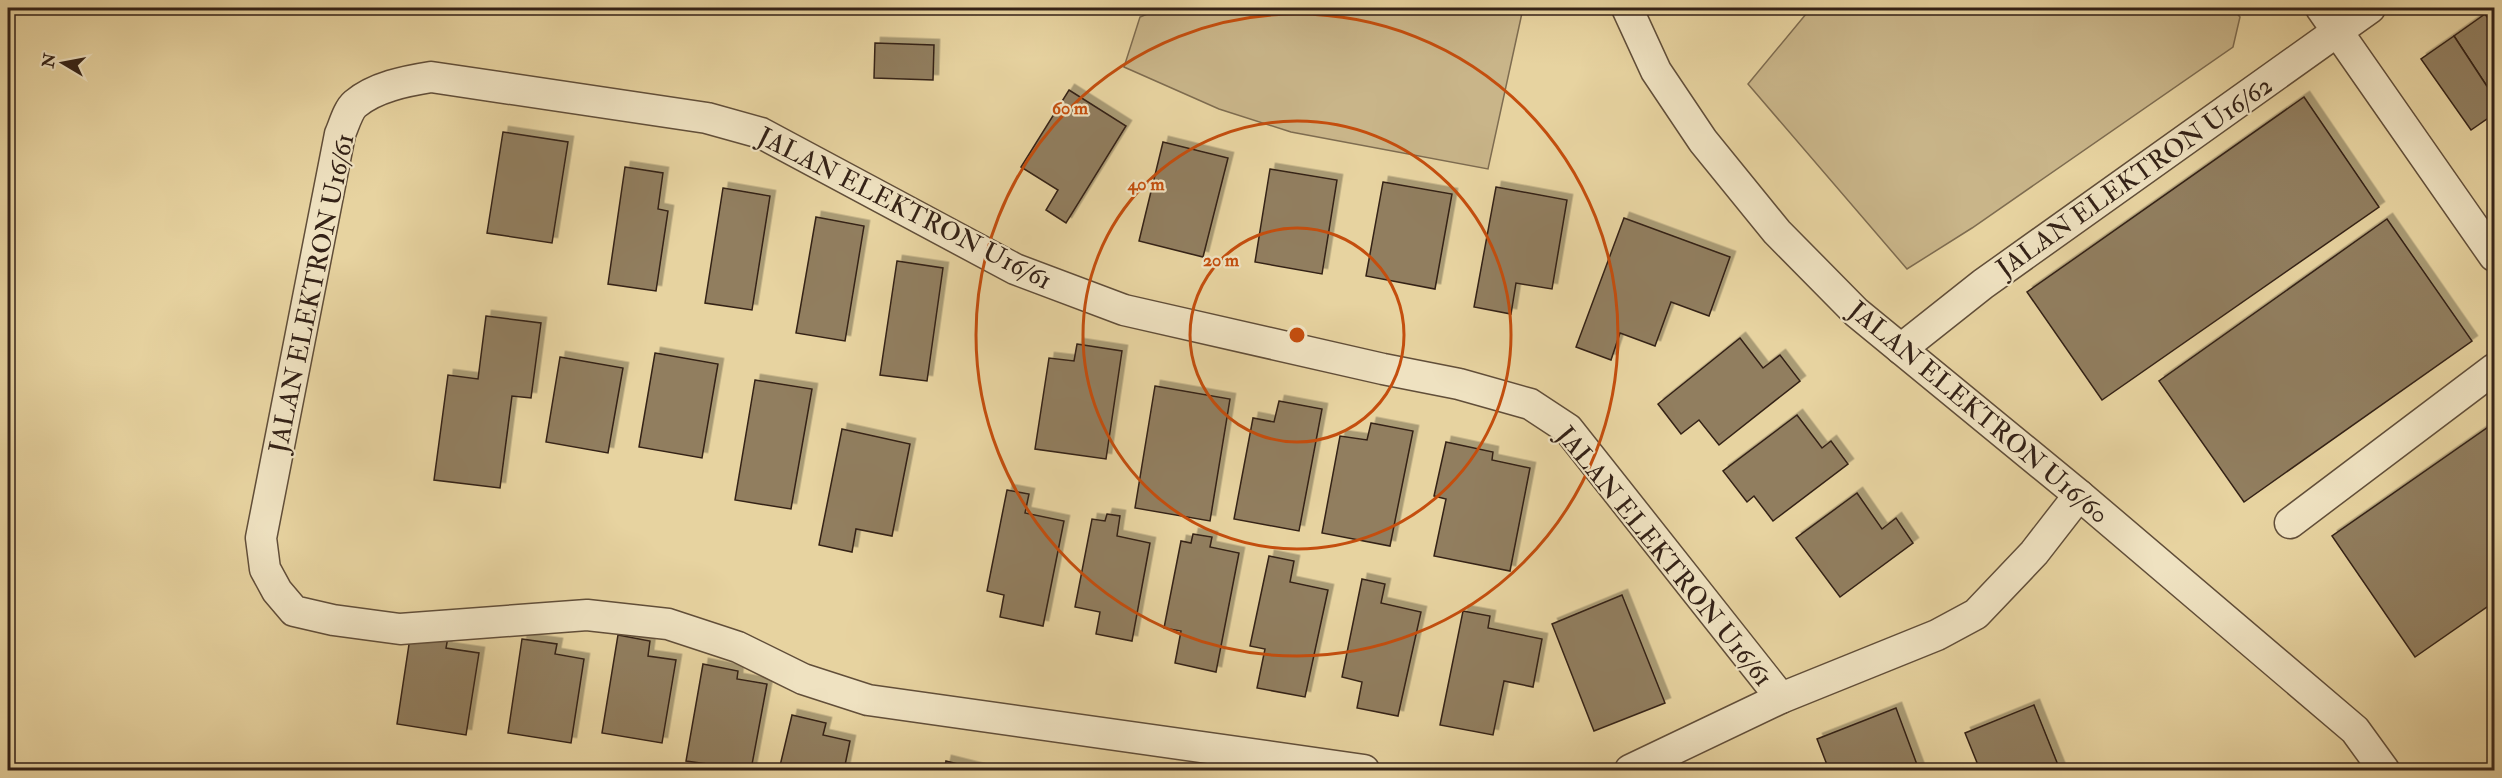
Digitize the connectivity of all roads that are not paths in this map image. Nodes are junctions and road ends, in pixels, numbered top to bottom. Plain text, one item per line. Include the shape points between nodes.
1 (1627, 8) edge
2 (2370, 8) edge
3 (2330, 19) edge
4 (2494, 256) edge
5 (1902, 349) junction
6 (2494, 369) edge
7 (2079, 495) junction
8 (2290, 523) dead end
9 (1781, 698) junction
10 (1364, 771) edge
11 (1630, 771) edge
12 (2384, 771) edge

1 - 5 street, JALAN ELEKTRON U16/60 via 1656,71 1703,141 1777,232 1856,312
2 - 3 street, JALAN ELEKTRON U16/62
3 - 4 street
3 - 5 street, JALAN ELEKTRON U16/62
5 - 7 street, JALAN ELEKTRON U16/60
6 - 8 street
7 - 9 street, JALAN ELEKTRON U16/61 via 2034,553 1976,614 1937,635
7 - 12 street, JALAN ELEKTRON U16/60 via 2355,730
9 - 10 street, JALAN ELEKTRON U16/61 via 1568,429 1530,404 1459,384 1124,310 1015,269 761,133 707,118 431,77 384,88 354,105 340,134 261,538 265,569 294,611 400,629 587,615 668,624 738,647 803,679 868,700
9 - 11 street, JALAN ELEKTRON U16/61

